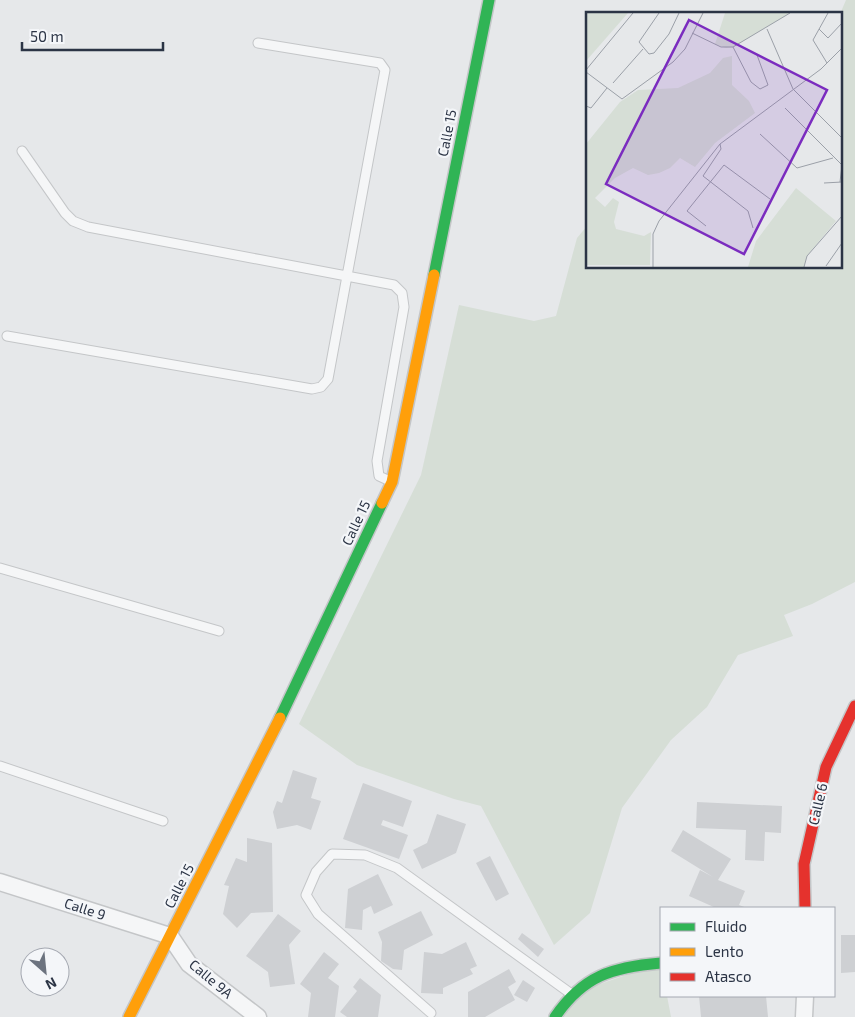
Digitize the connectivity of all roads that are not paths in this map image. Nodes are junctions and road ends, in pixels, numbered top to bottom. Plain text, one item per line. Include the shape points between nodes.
1 (489, 0) edge
2 (258, 44) dead end
3 (22, 151) dead end
4 (347, 278) junction
5 (7, 336) dead end
6 (392, 482) junction
7 (0, 568) edge
8 (219, 632) dead end
9 (855, 706) edge
10 (0, 766) edge
11 (163, 821) dead end
12 (0, 882) edge
13 (805, 907) edge
14 (170, 936) junction
15 (660, 963) edge
16 (571, 994) junction
17 (805, 997) edge
18 (431, 1013) dead end
19 (129, 1017) edge
20 (258, 1017) edge
21 (555, 1017) edge
22 (804, 1017) edge

1 - 6 street, Calle 15
2 - 4 lane via 384,66
3 - 4 lane via 73,221
4 - 5 lane via 328,379 322,387 312,389
4 - 6 lane via 394,285 402,293 404,307 377,461 379,476
6 - 14 street, Calle 15 via 282,714
7 - 8 lane
9 - 13 street, Calle 6 via 826,768 804,864
10 - 11 lane
12 - 14 street, Calle 9
14 - 19 street, Calle 15
14 - 20 street, Calle 9A via 189,964
15 - 16 street via 632,965 602,974
16 - 18 lane via 397,868 365,856 332,854 316,872 306,895 318,914
16 - 21 street
17 - 22 street

